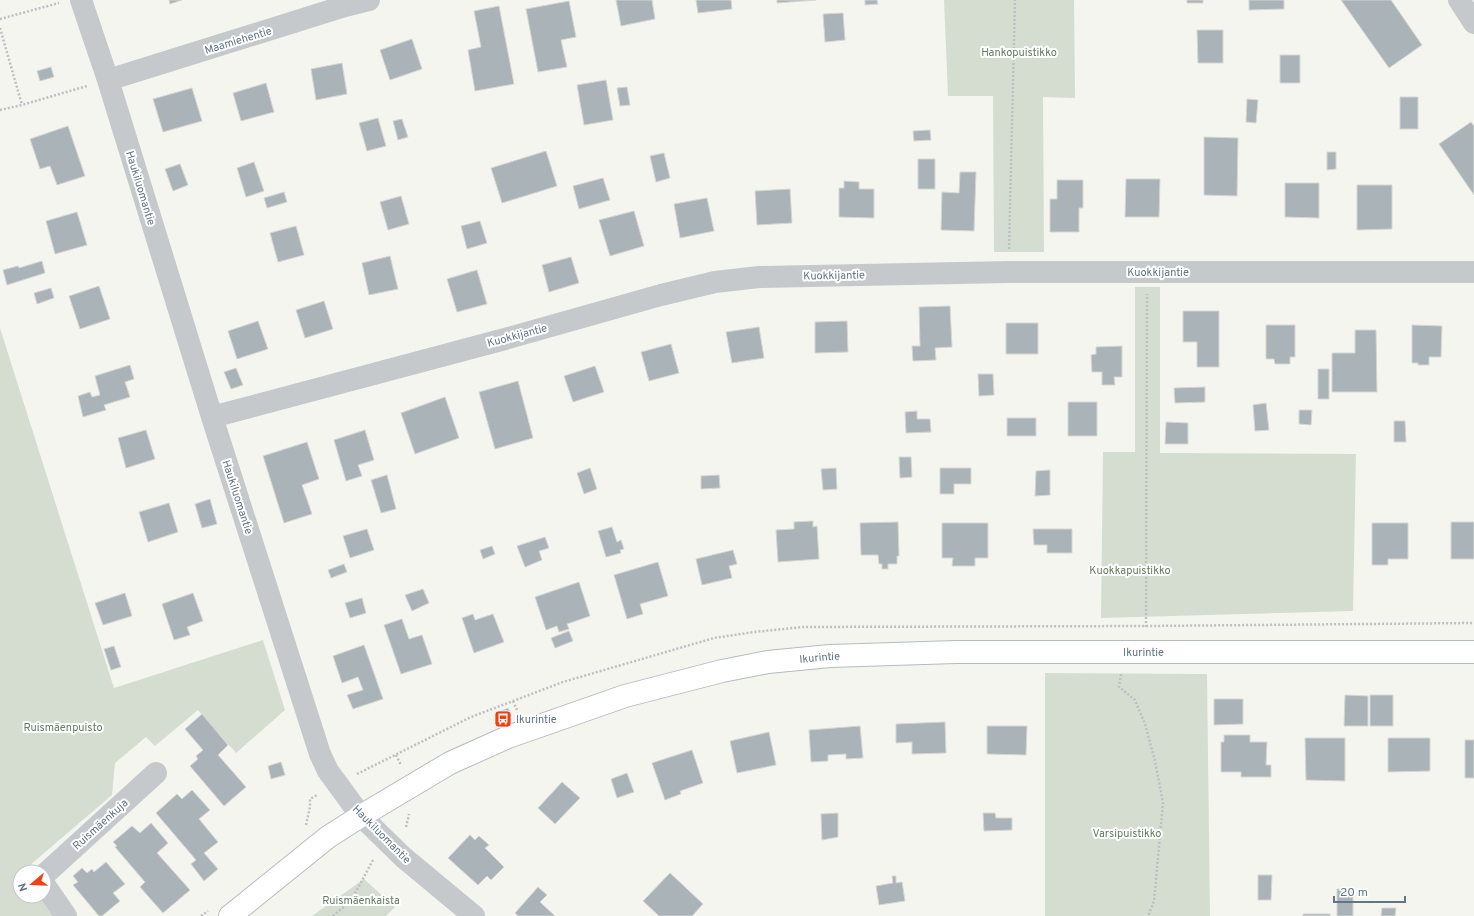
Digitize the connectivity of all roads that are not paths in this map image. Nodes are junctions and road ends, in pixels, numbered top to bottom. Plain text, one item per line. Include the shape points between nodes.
1 (369, 0) edge
2 (1459, 0) edge
3 (72, 1) edge
4 (1474, 23) edge
5 (108, 80) junction
6 (1474, 272) edge
7 (212, 417) junction
8 (1474, 652) edge
9 (156, 772) dead end
10 (361, 816) junction
11 (52, 868) edge
12 (52, 896) edge
13 (66, 916) edge
14 (230, 916) edge
15 (474, 916) edge

1 - 5 street, Maamiehentie
2 - 4 street
3 - 5 street, Haukiluomantie via 90,24
5 - 7 street, Haukiluomantie
6 - 7 street, Kuokkijantie via 1008,272 759,277 715,282
7 - 10 street, Haukiluomantie via 320,754 336,784
8 - 10 main road, Ikurintie via 956,652 830,656 768,662 626,696 508,737 450,763
9 - 11 street, Ruismäenkuja
10 - 14 main road, Ikurintie via 328,837
10 - 15 street, Haukiluomantie via 403,857
12 - 13 street

